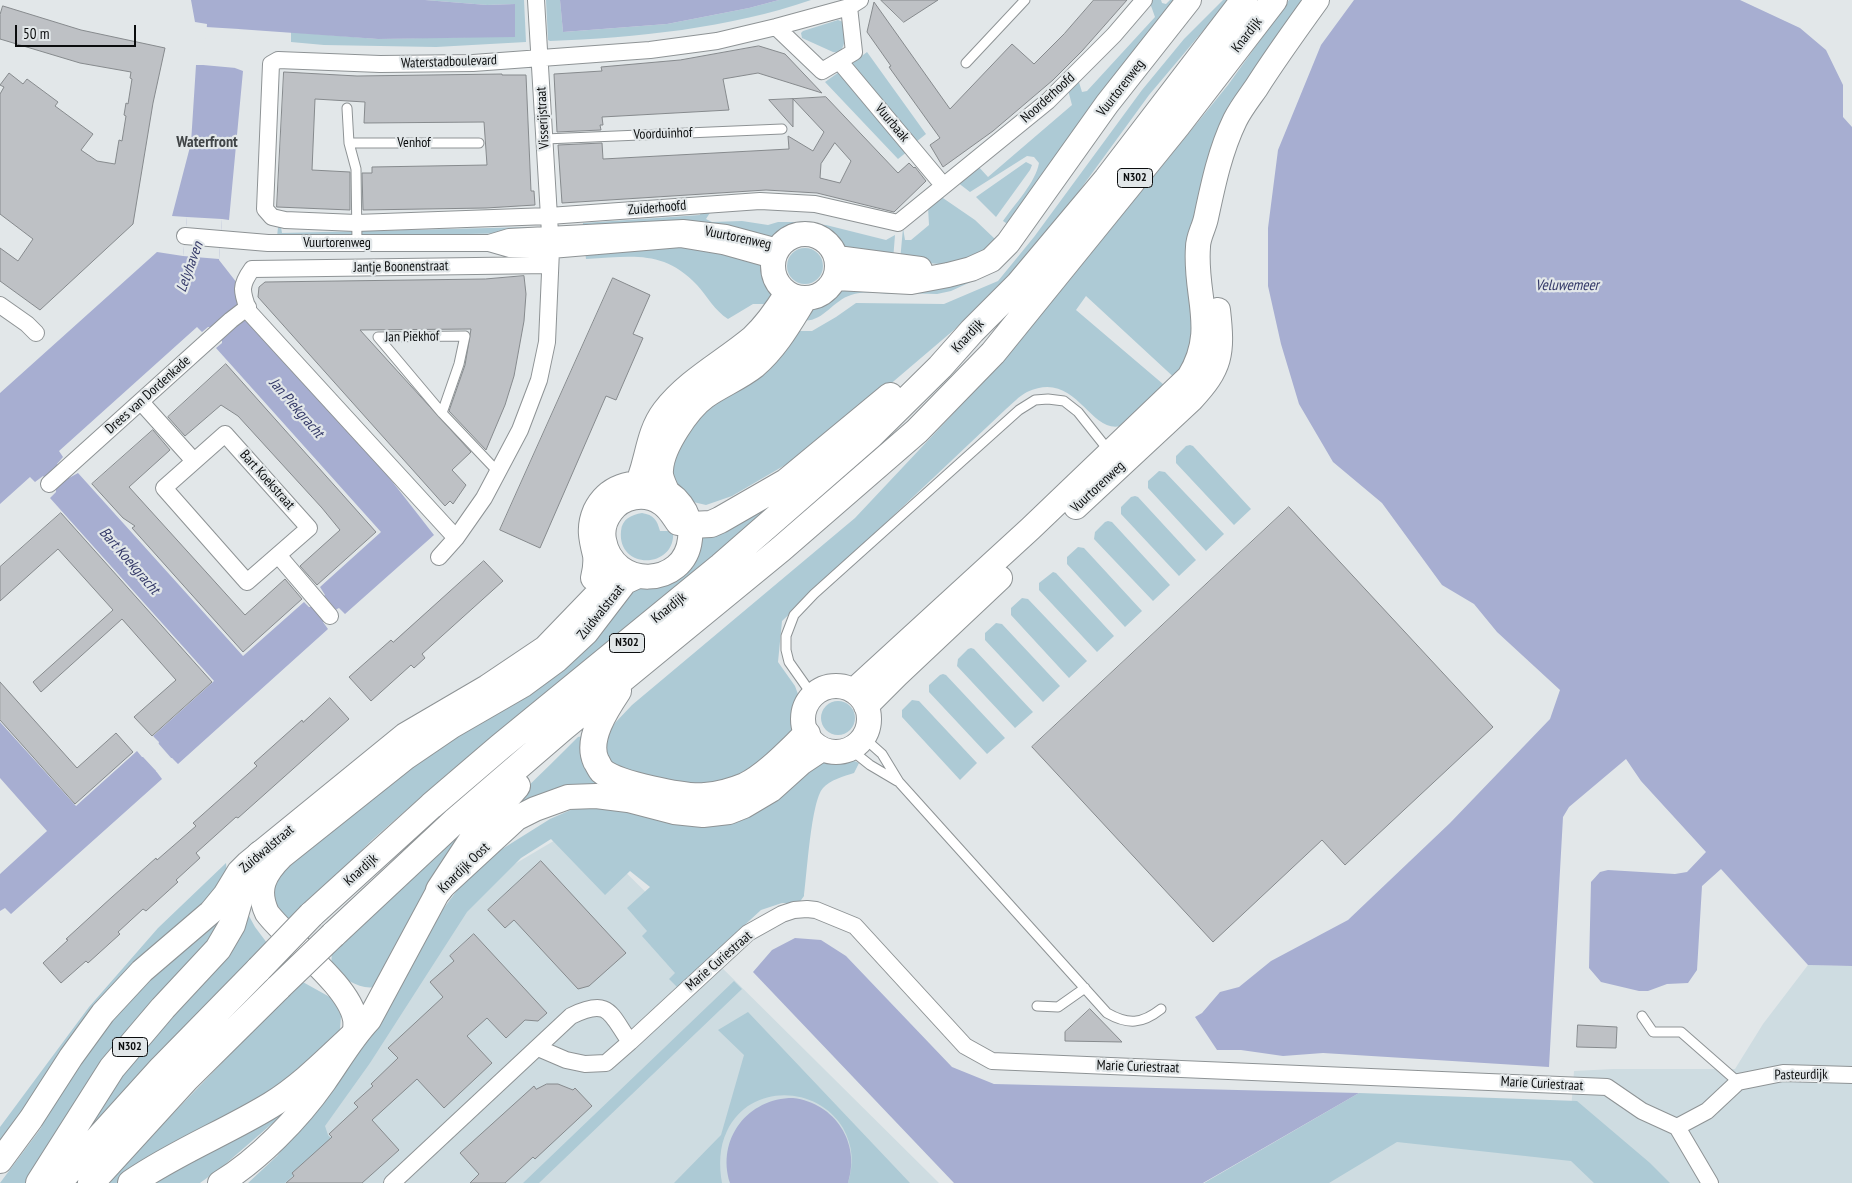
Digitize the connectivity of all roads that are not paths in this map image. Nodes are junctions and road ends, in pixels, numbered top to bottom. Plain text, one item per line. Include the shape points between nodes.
1 (536, 0) edge
2 (1025, 0) edge
3 (1144, 0) edge
4 (1189, 0) edge
5 (1244, 0) edge
6 (1274, 0) edge
7 (1317, 0) edge
8 (854, 3) edge
9 (776, 27) junction
10 (540, 58) junction
11 (840, 62) junction
12 (966, 63) dead end
13 (347, 108) dead end
14 (782, 129) dead end
15 (545, 139) junction
16 (348, 143) junction
17 (479, 143) dead end
18 (943, 185) junction
19 (549, 216) junction
20 (356, 223) junction
21 (185, 236) dead end
22 (357, 242) junction
23 (551, 250) junction
24 (776, 253) junction
25 (836, 268) junction
26 (796, 296) junction
27 (0, 305) edge
28 (248, 307) junction
29 (36, 333) dead end
30 (940, 367) junction
31 (141, 402) junction
32 (442, 412) junction
33 (1116, 459) junction
34 (194, 461) junction
35 (498, 472) junction
36 (49, 484) dead end
37 (630, 489) junction
38 (680, 508) junction
39 (456, 538) junction
40 (601, 553) junction
41 (278, 555) junction
42 (439, 558) dead end
43 (638, 576) junction
44 (330, 616) dead end
45 (630, 674) junction
46 (812, 696) junction
47 (860, 699) junction
48 (564, 727) junction
49 (814, 741) junction
50 (857, 743) junction
51 (899, 782) junction
52 (260, 854) junction
53 (439, 890) junction
54 (1085, 988) junction
55 (1038, 1006) dead end
56 (1162, 1009) dead end
57 (1642, 1016) dead end
58 (355, 1034) junction
59 (630, 1042) junction
60 (538, 1048) junction
61 (1852, 1075) edge
62 (1738, 1082) junction
63 (1677, 1128) junction
64 (0, 1161) edge
65 (39, 1183) edge
66 (58, 1183) edge
67 (91, 1183) edge
68 (131, 1183) edge
69 (220, 1183) edge
70 (392, 1183) edge
71 (1710, 1183) edge

1 - 10 street, Visserijstraat
2 - 12 lane
3 - 18 street, Noorderhoofd via 1114,36 1048,101
4 - 25 street, Vuurtorenweg via 1107,104 1008,243 991,260 948,275 913,267
5 - 30 main road, Knardijk / N302 via 1108,179 1018,284
6 - 45 main road, Knardijk / N302 via 993,353 917,431
7 - 33 street, Vuurtorenweg via 1273,60 1236,119 1211,190 1206,219 1212,244 1221,342 1214,370 1208,382 1191,400
8 - 9 street, Waterstadboulevard
8 - 11 street via 854,52
9 - 10 street, Waterstadboulevard via 716,41 650,50
9 - 11 street via 822,71
10 - 15 street, Visserijstraat
10 - 20 street, Waterstadboulevard via 380,64 287,59 271,64 266,209 272,217 285,220
11 - 18 street, Vuurbaak
13 - 16 lane
14 - 15 lane, Voorduinhof
15 - 19 street, Visserijstraat
16 - 17 lane, Venhof
16 - 20 lane via 356,168
18 - 19 street, Zuiderhoofd via 898,223 815,204 760,201
19 - 20 street, Zuiderhoofd
19 - 23 street, Visserijstraat
20 - 22 lane
21 - 22 street, Vuurtorenweg via 268,243
22 - 23 street, Vuurtorenweg via 489,243 509,237
23 - 24 street, Vuurtorenweg via 683,228 726,233
23 - 28 street, Jantje Boonenstraat via 252,269 243,281 242,292
23 - 35 street, Visserijstraat via 547,342 539,380 520,430
24 - 25 street via 789,237 803,233 818,235 830,244
24 - 26 street via 773,272 778,284
25 - 26 street via 828,289 818,296
26 - 37 street via 774,313 752,337 686,387 657,422
26 - 38 street via 774,347 754,367 705,397 686,417 667,447 662,481
27 - 29 street
28 - 31 street, Drees van Dordenkade
28 - 39 street
30 - 38 main road, N302 via 893,394 786,482 738,509 700,513
30 - 66 main road, Knardijk / N302, bridge via 805,494 500,747 311,915 162,1068
31 - 34 street
31 - 36 street, Drees van Dordenkade
32 - 32 lane, Jan Piekhof via 465,336 378,337
32 - 35 lane, Jan Piekhof
33 - 46 lane via 1078,412 1064,401 1035,400 1019,410 794,615 786,636 786,650
33 - 47 street, Vuurtorenweg via 897,675
34 - 41 street, Bart Koekstraat via 164,488 247,582
34 - 41 street, Bart Koekstraat via 225,434 232,441 308,528
35 - 39 street, Visserijstraat
37 - 38 street via 650,484
37 - 38 street via 638,496 655,499 678,523
37 - 40 street, Zuidwalstraat via 607,496 596,510 590,537
38 - 43 street via 688,547 681,561 662,575
39 - 42 street, Visserijstraat
40 - 43 street via 630,574
40 - 52 street, Zuidwalstraat via 593,579 573,619 545,648 404,735
41 - 44 street
43 - 58 street, Zuidwalstraat via 625,582 586,633 557,660 523,685 405,758 269,869 262,893 267,913 346,998 355,1018
45 - 48 main road, Knardijk / N302
45 - 49 main road via 601,721 593,748 602,771 614,777 684,796 706,796 746,785
46 - 47 street via 818,691 839,686
46 - 49 street via 806,704 803,724
47 - 50 street via 869,722
48 - 53 main road, N302 via 477,832
48 - 67 main road, Knardijk / N302, bridge via 456,820 332,935 186,1079
49 - 50 street via 839,752
49 - 53 street, Knardijk Oost via 801,763 771,790 729,812 703,815 674,812 628,800 596,796 568,797 534,808 518,818
50 - 51 lane via 870,765
50 - 51 lane via 882,754
51 - 54 lane
52 - 64 street, Zuidwalstraat via 239,872 211,912 142,971 103,1013
52 - 65 main road, N302 via 248,870 232,925 218,949 112,1068
53 - 58 street, Knardijk Oost via 369,1020
54 - 55 lane via 1058,1007
54 - 56 lane via 1107,1013 1118,1019 1141,1021
57 - 62 lane via 1654,1032 1681,1032
58 - 68 main road via 271,1105 159,1164
58 - 69 street, Knardijk Oost via 324,1083 281,1133
59 - 60 street, Marie Curiestraat via 606,1063 585,1064 566,1060
59 - 60 street via 610,1012 601,1008 571,1016
59 - 63 street, Marie Curiestraat via 748,933 782,914 807,909 855,926 965,1046 992,1061 1607,1087 1642,1111
60 - 70 street
61 - 62 street, Pasteurdijk via 1783,1073
62 - 63 street via 1707,1111
63 - 71 street

